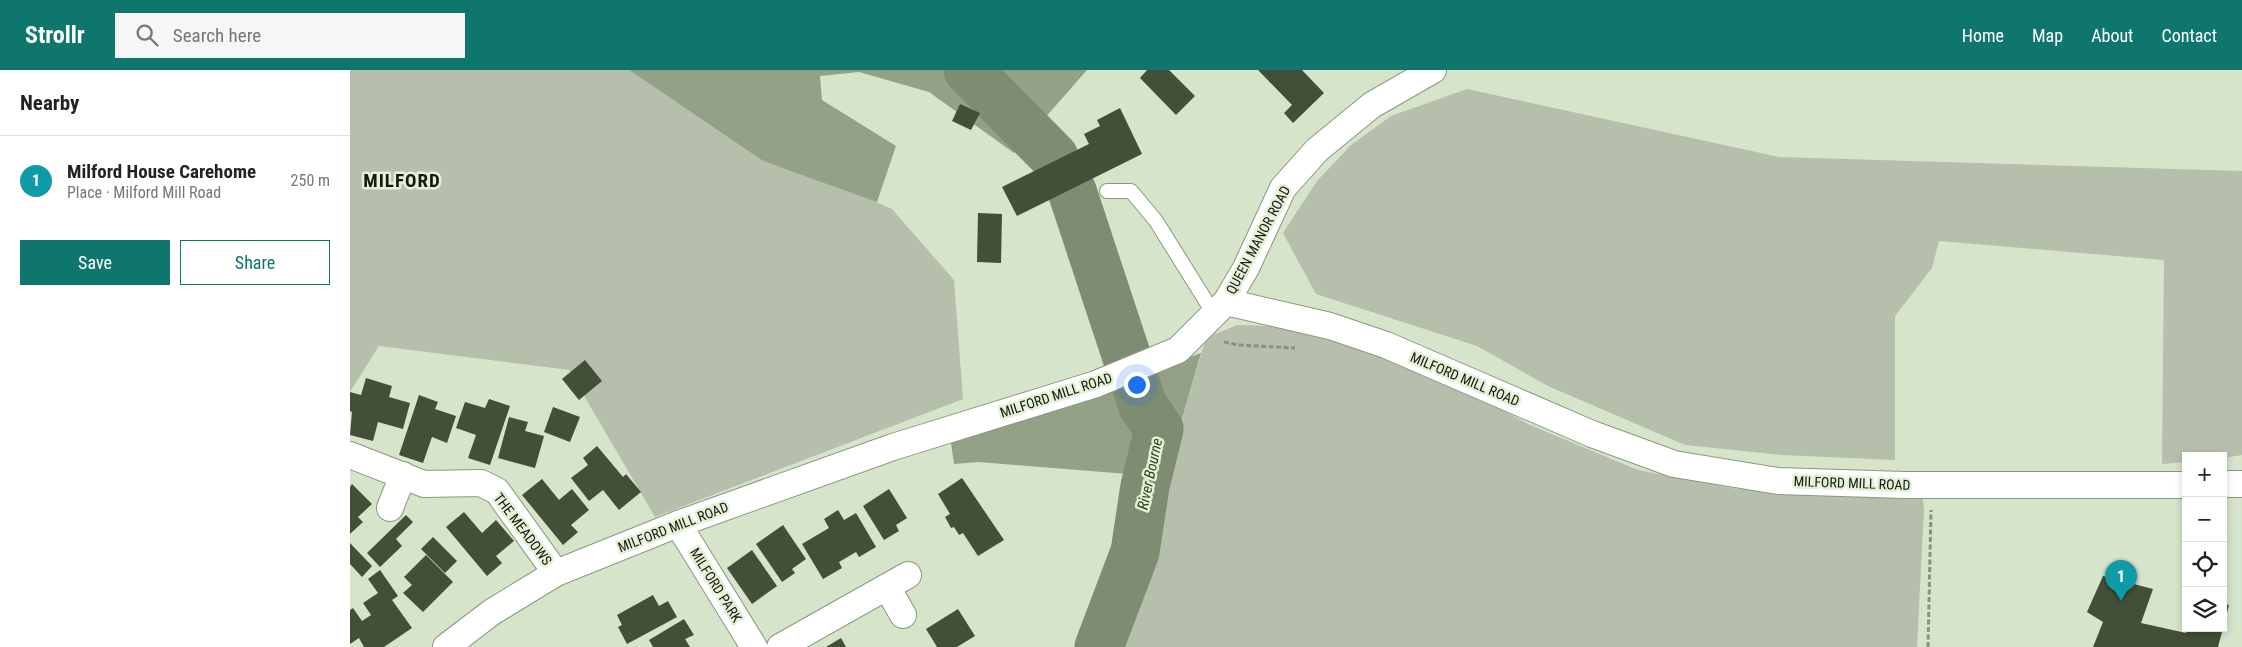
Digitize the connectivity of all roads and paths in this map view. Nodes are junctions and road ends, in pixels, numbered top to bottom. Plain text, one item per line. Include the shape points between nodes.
1 (1433, 70) edge
2 (1400, 77) edge
3 (1107, 191) dead end
4 (1220, 308) junction
5 (350, 455) edge
6 (403, 476) junction
7 (2227, 484) edge
8 (2242, 484) edge
9 (1931, 485) junction
10 (2182, 485) edge
11 (390, 508) dead end
12 (678, 524) junction
13 (556, 572) junction
14 (903, 615) dead end
15 (446, 647) edge
16 (754, 647) edge
17 (780, 647) edge
18 (1928, 647) edge

1 - 2 street, QUEEN MANOR ROAD
2 - 4 street, QUEEN MANOR ROAD via 1372,105 1317,150 1284,188 1246,268
3 - 4 lane via 1131,191
4 - 9 street, MILFORD MILL ROAD via 1330,326 1386,345 1592,434 1674,464 1778,481
4 - 12 street, MILFORD MILL ROAD via 1178,350 1096,384 893,447
5 - 6 street, THE MEADOWS
6 - 11 street
6 - 13 street, THE MEADOWS via 424,484 481,483 496,491
7 - 8 street
9 - 10 street, MILFORD MILL ROAD
9 - 18 path
12 - 13 street, MILFORD MILL ROAD
12 - 16 street, MILFORD PARK
13 - 15 street, MILFORD MILL ROAD via 492,612
14 - 17 street via 897,581

